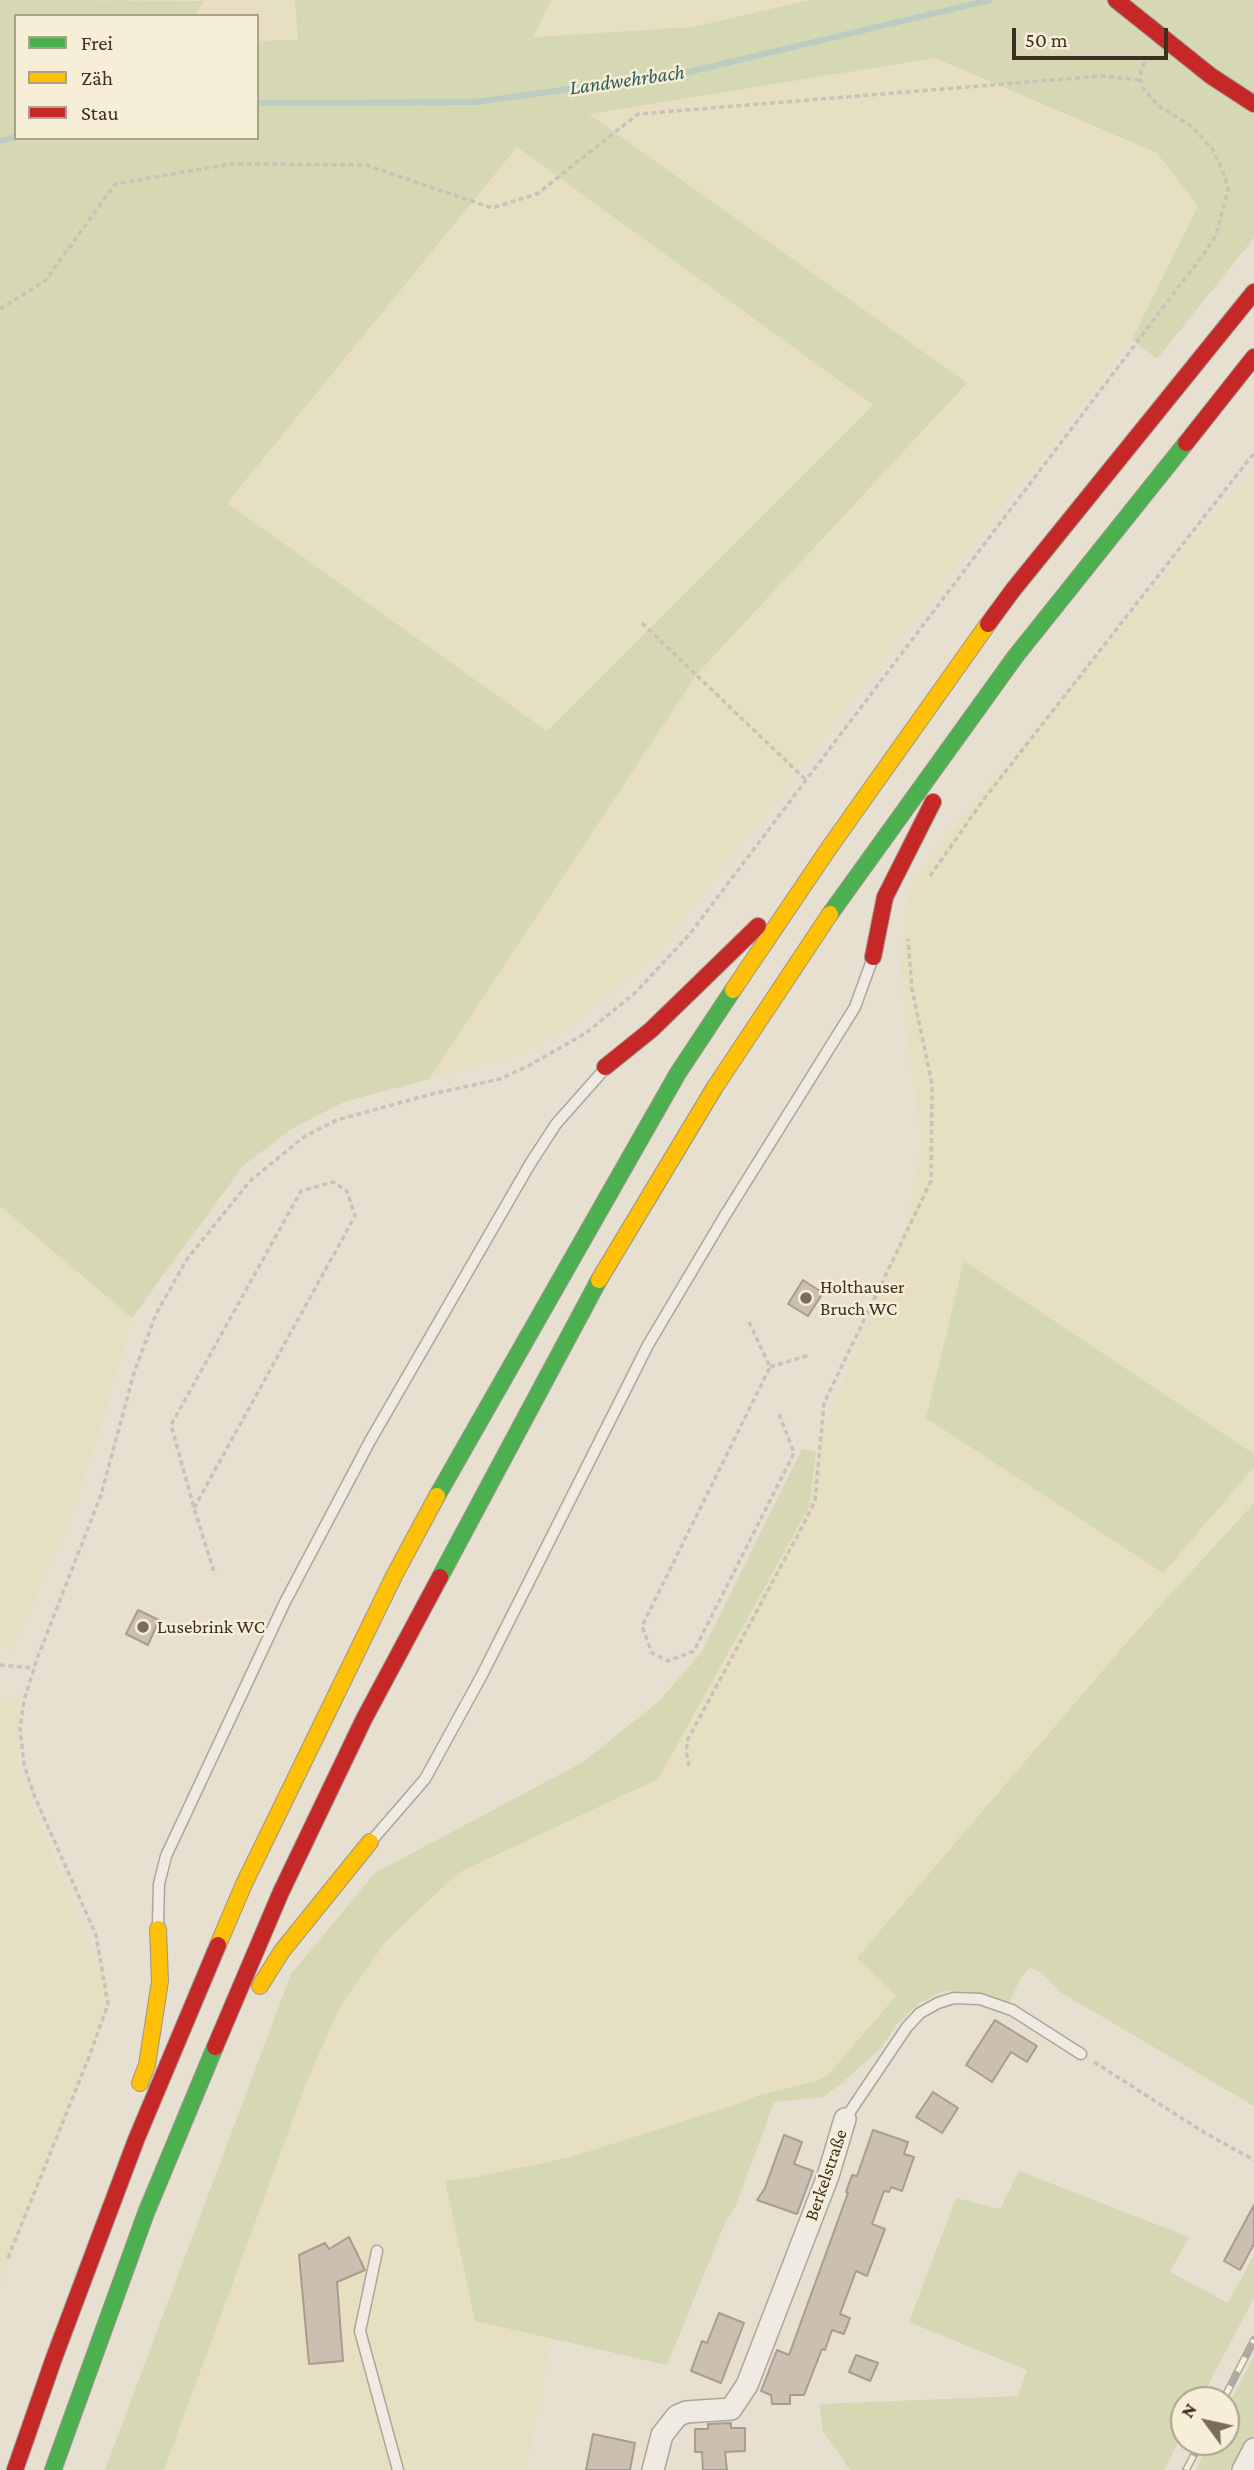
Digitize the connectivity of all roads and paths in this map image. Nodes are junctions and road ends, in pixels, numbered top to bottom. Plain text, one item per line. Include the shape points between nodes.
1 (1116, 0) edge
2 (1162, 37) junction
3 (1140, 80) junction
4 (1254, 104) edge
5 (1254, 292) edge
6 (0, 309) edge
7 (1254, 356) edge
8 (1254, 453) edge
9 (642, 623) dead end
10 (1015, 657) junction
11 (805, 779) junction
12 (829, 848) junction
13 (926, 882) dead end
14 (907, 931) dead end
15 (873, 957) joint
16 (606, 1067) joint
17 (750, 1322) dead end
18 (809, 1355) dead end
19 (770, 1367) junction
20 (779, 1414) dead end
21 (194, 1508) junction
22 (215, 1575) dead end
23 (0, 1665) edge
24 (34, 1668) junction
25 (689, 1766) dead end
26 (370, 1842) joint
27 (158, 1929) joint
28 (255, 1998) dead end
29 (1081, 2054) joint
30 (228, 2060) dead end
31 (132, 2102) dead end
32 (185, 2117) junction
33 (845, 2119) joint
34 (1254, 2160) edge
35 (94, 2203) dead end
36 (377, 2251) dead end
37 (8, 2258) dead end
38 (84, 2277) junction
39 (1254, 2449) edge
40 (15, 2470) edge
41 (53, 2470) edge
42 (398, 2470) edge
43 (653, 2470) edge
44 (1243, 2470) edge

1 - 2 main road
2 - 3 path via 1146,60
2 - 4 main road
3 - 6 path via 1102,76 638,114 537,194 492,208 366,165 230,164 115,184 45,281
3 - 11 path via 1151,99 1191,126 1213,150 1228,189 1216,235
5 - 12 main road via 1013,590
7 - 10 main road
8 - 13 path via 984,799
9 - 11 path
10 - 15 main road via 901,863 885,897
10 - 32 main road via 805,949 715,1087 600,1281 364,1719 281,1892
11 - 24 path via 689,935 635,993 586,1033 500,1079 337,1120 305,1136 250,1181 187,1259 156,1314 134,1374 101,1495
12 - 16 main road via 749,936
12 - 38 main road via 678,1073 472,1430 394,1576 244,1884 170,2055
14 - 25 path via 912,989 932,1084 931,1181 824,1403 815,1501 688,1739
15 - 26 lane via 855,1007 648,1345 425,1779
16 - 27 lane via 556,1124 530,1164 370,1441 285,1602 166,1856 159,1885
17 - 19 path
18 - 19 path
19 - 20 path via 642,1626 652,1653 668,1661 694,1651 794,1453
21 - 21 path via 355,1216 347,1191 333,1182 301,1191 171,1426
21 - 22 path
23 - 24 path
24 - 37 path via 20,1728 24,1764 96,1935 108,2004
26 - 28 main road via 282,1951
27 - 31 main road via 160,1981 147,2064
29 - 33 lane, Berkelstraße via 1012,2010 980,1999 954,1998 920,2013 906,2026
29 - 34 path
30 - 32 main road
32 - 41 main road
33 - 43 street, Berkelstraße via 828,2176 747,2385 732,2409 677,2416 662,2435
35 - 38 main road
36 - 42 lane via 360,2331
38 - 40 main road
39 - 44 street

